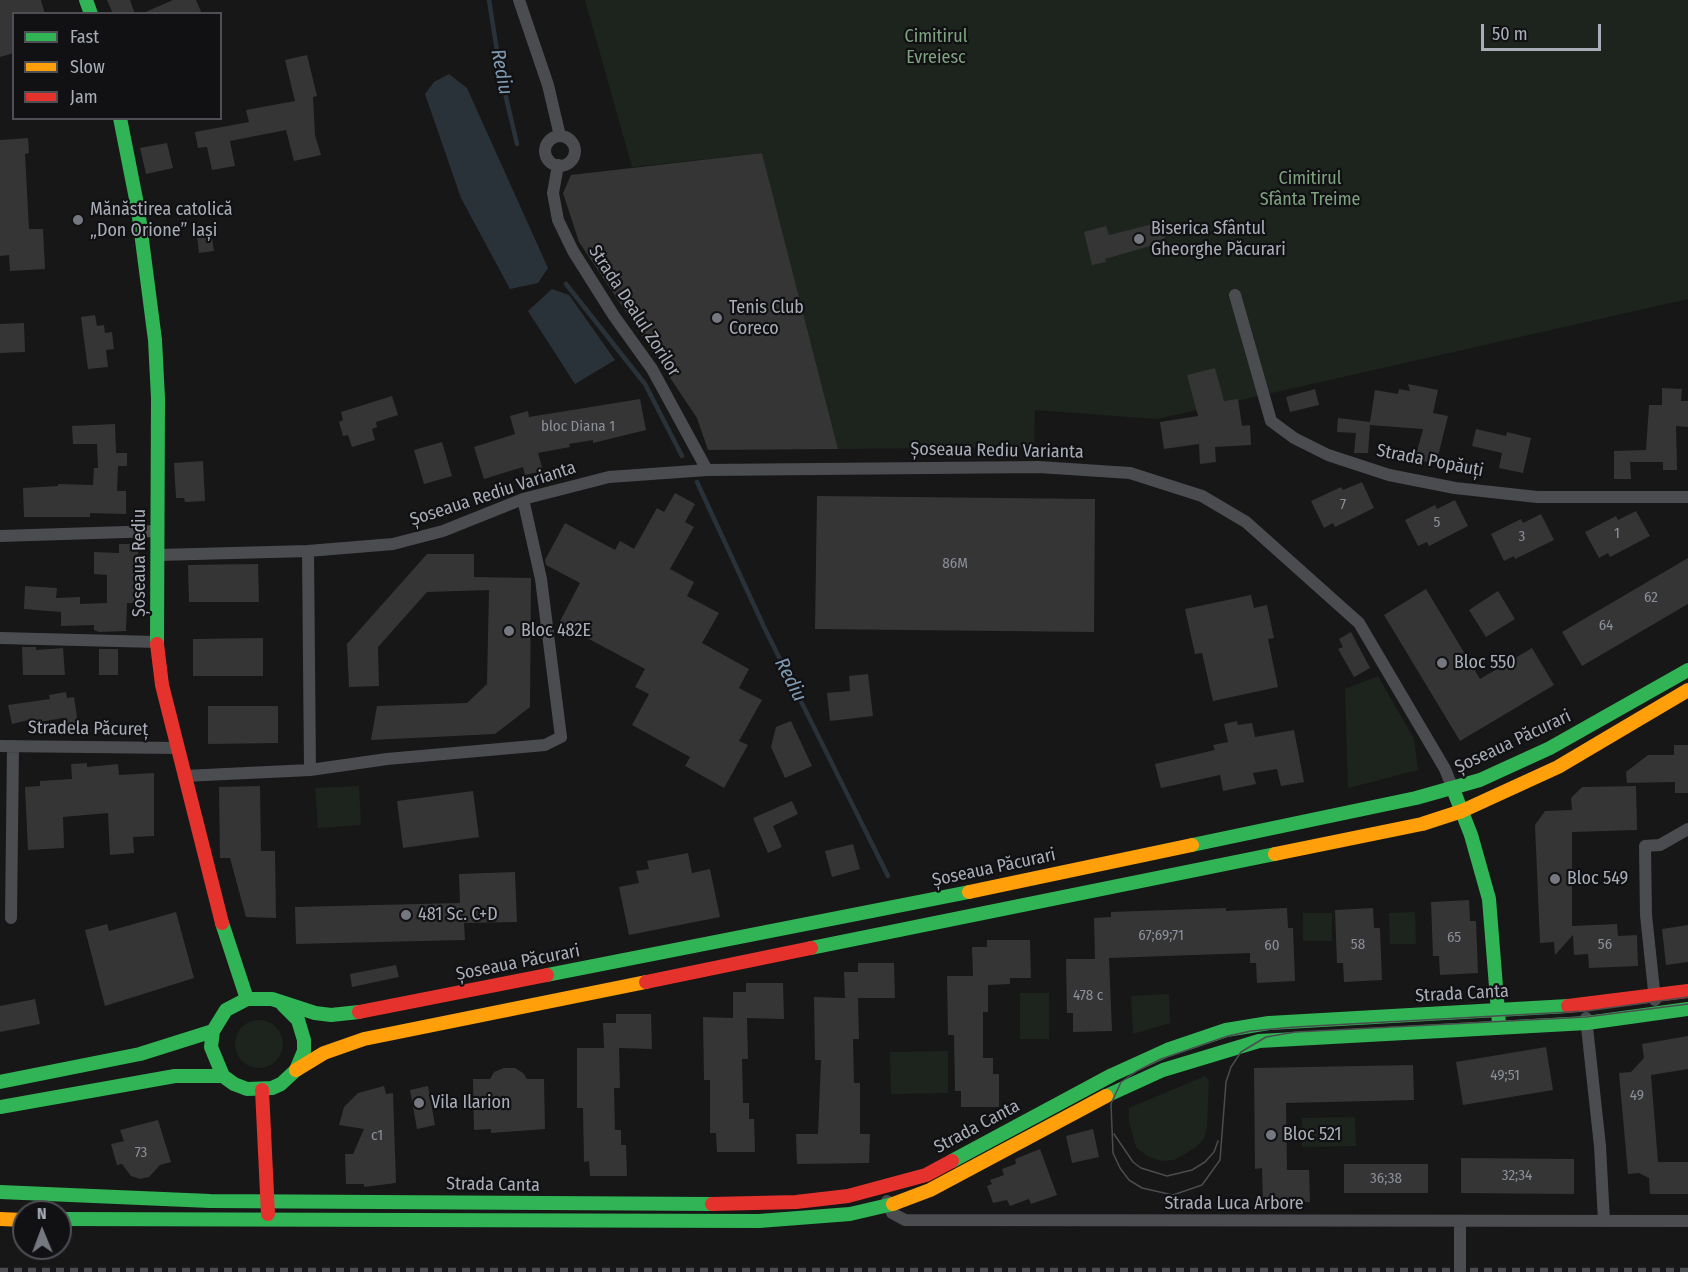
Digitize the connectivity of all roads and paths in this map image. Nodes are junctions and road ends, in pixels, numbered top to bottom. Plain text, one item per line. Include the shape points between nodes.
1 (519, 0) edge
2 (120, 120) edge
3 (560, 136) junction
4 (558, 165) junction
5 (1235, 295) dead end
6 (707, 470) junction
7 (1688, 497) edge
8 (523, 500) junction
9 (158, 531) junction
10 (0, 536) edge
11 (308, 551) junction
12 (158, 555) junction
13 (0, 638) edge
14 (157, 642) junction
15 (1688, 670) edge
16 (1688, 690) edge
17 (0, 746) edge
18 (13, 746) junction
19 (176, 748) junction
20 (310, 770) junction
21 (184, 776) junction
22 (1453, 789) junction
23 (1462, 811) junction
24 (1688, 829) edge
25 (5, 849) edge
26 (12, 918) dead end
27 (1688, 991) edge
28 (1655, 996) junction
29 (247, 999) junction
30 (283, 1005) junction
31 (1584, 1005) junction
32 (1688, 1009) edge
33 (1499, 1010) junction
34 (1658, 1014) junction
35 (1587, 1023) junction
36 (1500, 1029) junction
37 (213, 1031) junction
38 (296, 1070) junction
39 (223, 1076) junction
40 (0, 1082) edge
41 (262, 1090) junction
42 (0, 1107) edge
43 (884, 1188) junction
44 (0, 1192) edge
45 (267, 1202) junction
46 (889, 1206) junction
47 (72, 1220) edge
48 (268, 1220) junction
49 (1604, 1221) junction
50 (1688, 1221) edge
51 (1460, 1222) junction
52 (1460, 1272) edge

1 - 3 street via 548,85
2 - 9 main road, Șoseaua Rediu via 138,208 155,340
3 - 4 street via 550,139 545,147 549,161
3 - 4 street via 568,139 574,152 567,163
4 - 6 street, Strada Dealul Zorilor via 553,193 558,220 573,251 652,369
5 - 7 street, Strada Popăuți via 1271,421 1328,455 1389,475 1455,488 1537,497
6 - 8 street, Șoseaua Rediu Varianta via 609,477
6 - 22 street, Șoseaua Rediu Varianta via 1039,467 1130,473 1202,496 1246,522 1359,623
8 - 11 street, Șoseaua Rediu Varianta via 443,531 393,544
8 - 20 street via 541,579 561,737 545,745
9 - 10 street
9 - 12 main road, Șoseaua Rediu
11 - 12 street, Șoseaua Rediu Varianta
11 - 20 street
12 - 14 main road, Șoseaua Rediu
13 - 14 street
14 - 19 main road, Șoseaua Rediu
15 - 22 main road, Șoseaua Păcurari via 1550,748
16 - 23 main road via 1558,767
17 - 18 street, Stradela Păcureț
18 - 19 street, Stradela Păcureț
18 - 25 street
19 - 21 main road, Șoseaua Rediu
20 - 21 street
21 - 29 main road, Șoseaua Rediu via 219,914
22 - 23 main road, Șoseaua Rediu Varianta
22 - 30 main road, Șoseaua Păcurari via 990,888 372,1010 331,1015
23 - 33 main road, Șoseaua Rediu Varianta via 1490,899
23 - 38 main road via 1399,830 364,1039 324,1053
24 - 28 street via 1660,845 1645,846 1646,915
25 - 26 street
27 - 28 main road, Strada Canta
28 - 31 main road, Strada Canta
28 - 34 street
29 - 30 main road, Șoseaua Păcurari via 260,997
29 - 37 main road via 225,1010
30 - 38 main road via 298,1020 304,1040
31 - 33 main road, Strada Canta
31 - 35 street
32 - 34 main road, Strada Canta
33 - 36 main road, Șoseaua Rediu Varianta
33 - 43 main road, Strada Canta via 1269,1023 1226,1030 1137,1064 926,1175
34 - 35 main road, Strada Canta
35 - 36 main road, Strada Canta
35 - 49 street
36 - 46 main road, Strada Canta via 1259,1041 1226,1048 1115,1091 970,1171
37 - 39 main road via 213,1054
37 - 40 main road via 148,1052
38 - 41 main road via 281,1084
39 - 41 main road via 234,1084
39 - 42 main road via 175,1076
41 - 45 main road
43 - 45 main road, Strada Canta via 848,1196 759,1204
43 - 46 street
44 - 45 main road, Strada Canta
45 - 48 main road
46 - 48 main road, Strada Canta via 850,1214 759,1221
46 - 51 street, Strada Luca Arbore via 891,1213 905,1220
47 - 48 main road, Strada Canta
49 - 50 street, Strada Luca Arbore
49 - 51 street, Strada Luca Arbore
51 - 52 street

